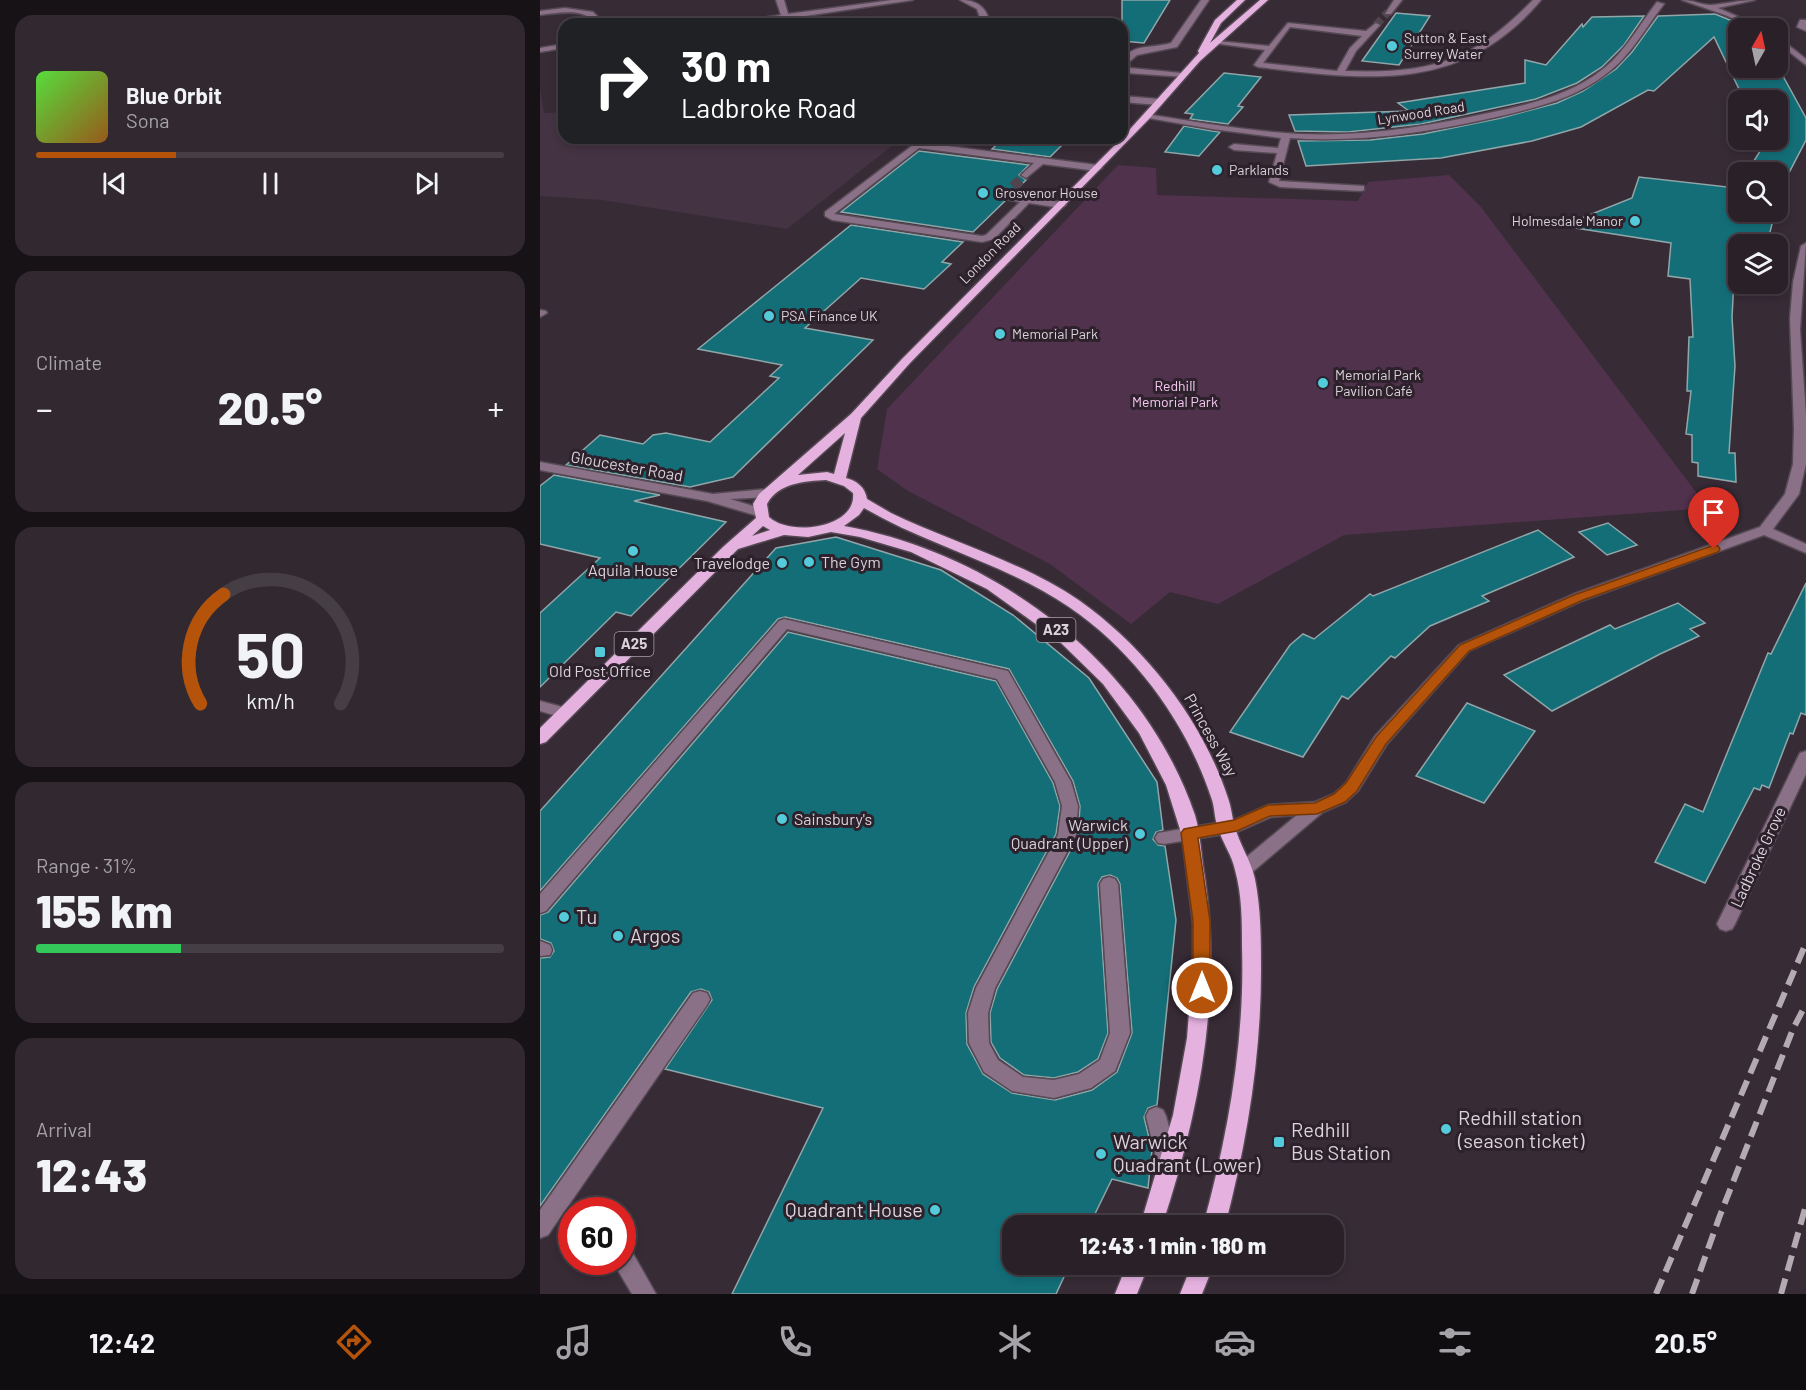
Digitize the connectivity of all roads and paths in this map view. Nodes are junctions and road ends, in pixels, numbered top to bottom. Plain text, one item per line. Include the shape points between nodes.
1 (780, 0) edge
2 (909, 0) edge
3 (964, 0) edge
4 (1205, 0) edge
5 (1241, 0) edge
6 (1264, 0) edge
7 (1398, 0) edge
8 (1537, 0) edge
9 (1686, 0) edge
10 (1751, 0) edge
11 (1660, 4) dead end
12 (1712, 7) junction
13 (1388, 12) tunnel mouth
14 (540, 13) edge
15 (785, 17) junction
16 (598, 18) edge
17 (777, 18) edge
18 (985, 18) edge
19 (1737, 18) edge
20 (1806, 22) edge
21 (1376, 25) tunnel mouth
22 (1806, 29) edge
23 (1368, 34) junction
24 (1217, 42) junction
25 (1788, 45) edge
26 (558, 47) edge
27 (1269, 48) junction
28 (540, 50) edge
29 (1128, 56) edge
30 (1197, 59) junction
31 (1806, 63) edge
32 (1128, 71) edge
33 (1341, 73) junction
34 (1182, 75) junction
35 (1128, 99) edge
36 (1159, 102) junction
37 (1146, 117) junction
38 (1128, 135) edge
39 (1286, 135) junction
40 (1120, 144) edge
41 (1234, 147) dead end
42 (1281, 150) junction
43 (1041, 160) junction
44 (1096, 168) junction
45 (1026, 175) tunnel mouth
46 (1361, 189) dead end
47 (1008, 197) dead end
48 (1027, 200) junction
49 (1061, 205) junction
50 (1806, 246) edge
51 (1801, 292) edge
52 (855, 417) junction
53 (540, 466) edge
54 (839, 479) junction
55 (780, 484) junction
56 (768, 493) junction
57 (709, 497) junction
58 (861, 501) junction
59 (760, 516) junction
60 (833, 528) junction
61 (1765, 530) junction
62 (781, 531) junction
63 (1806, 549) edge
64 (728, 550) junction
65 (540, 706) edge
66 (564, 713) junction
67 (540, 738) edge
68 (1806, 757) edge
69 (1317, 808) junction
70 (1226, 826) junction
71 (1189, 833) junction
72 (1164, 838) dead end
73 (1244, 869) junction
74 (1109, 884) dead end
75 (540, 906) edge
76 (1726, 924) dead end
77 (700, 999) dead end
78 (1156, 1116) dead end
79 (1171, 1171) junction
80 (1155, 1215) edge
81 (1217, 1215) edge
82 (540, 1228) edge
83 (633, 1275) edge
84 (1134, 1275) edge
85 (1199, 1275) edge
86 (645, 1294) edge
87 (1126, 1294) edge
88 (1191, 1294) edge

1 - 15 street
2 - 15 street
3 - 18 street via 978,5
4 - 29 street via 1174,45
5 - 30 main road, London Road via 1218,22
6 - 24 main road, London Road
7 - 13 street
8 - 33 street via 1499,38 1430,70 1368,76
9 - 12 street
10 - 12 street
11 - 39 street, Lynwood Road via 1607,70 1582,87 1536,105 1445,126 1322,137
12 - 19 street
14 - 16 street via 586,12
15 - 17 street
20 - 22 street via 1801,27
21 - 23 street
23 - 27 street via 1288,25
23 - 33 street via 1353,50
24 - 27 street
24 - 30 main road, London Road
25 - 31 street
26 - 28 street
27 - 33 street via 1258,65
30 - 34 main road, London Road
32 - 34 street
34 - 36 main road, London Road
35 - 36 street
36 - 37 main road, London Road
37 - 38 main road, London Road
37 - 39 street, Lynwood Road
39 - 42 street
40 - 44 main road, London Road
41 - 42 street
42 - 46 street via 1276,184
43 - 44 street
43 - 45 street
43 - 48 street via 917,145 828,214 982,239 990,237
44 - 49 main road, London Road
47 - 48 street
48 - 49 street
49 - 52 main road, London Road
50 - 51 street
51 - 61 street via 1794,341 1801,437 1797,481 1781,512
52 - 54 main road, London Road
52 - 55 main road, London Road
53 - 57 street, Gloucester Road
54 - 55 main road via 810,477
54 - 58 main road, Princess Way via 851,484
55 - 56 main road, London Road
56 - 57 street, Gloucester Road
56 - 59 main road via 760,502
57 - 59 street, Gloucester Road
58 - 60 main road via 848,520
58 - 70 main road, Princess Way / A23 via 884,515 1010,568 1072,603 1110,631 1170,703 1194,742 1220,797
59 - 62 main road
59 - 64 main road, A25
60 - 62 main road via 797,534
60 - 71 main road, A23 via 866,532 927,553 1018,601 1066,637 1113,684 1137,716 1159,753 1187,816
61 - 63 street
61 - 69 street via 1579,597 1464,648 1381,740 1352,787 1340,798
62 - 64 main road, A25
64 - 66 main road, A25
65 - 66 street
66 - 67 main road, A25
68 - 76 street, Ladbroke Grove
69 - 70 street via 1268,811 1237,826
69 - 73 street
70 - 71 street
70 - 73 main road, Princess Way / A23
71 - 72 street
71 - 79 main road, A23 via 1202,921 1202,988 1197,1041
73 - 81 main road, Princess Way / A23 via 1251,925 1252,993 1247,1058 1229,1172
74 - 75 street via 1120,1033 1108,1065 1084,1082 1054,1089 1019,1085 991,1066 979,1043 978,1013 986,988 1067,835 1070,806 1064,782 1004,675 784,624
77 - 82 street
78 - 79 street
79 - 80 main road, A23
83 - 86 street
84 - 87 main road
85 - 88 main road

